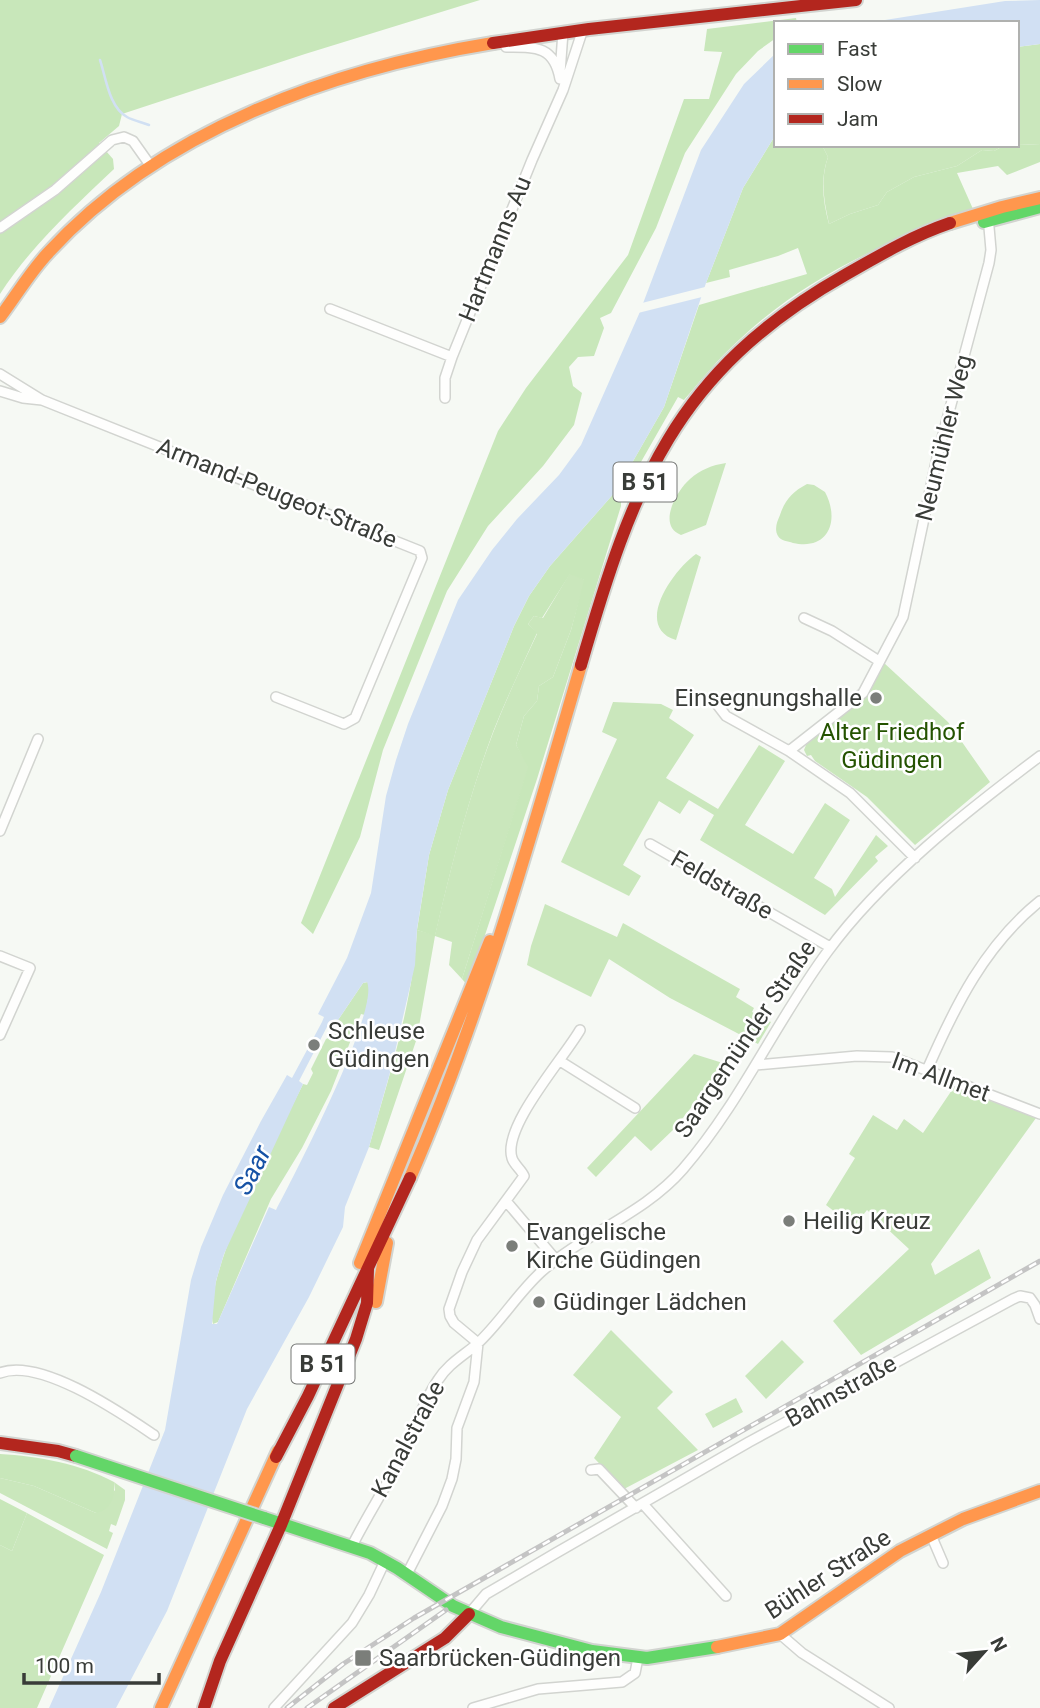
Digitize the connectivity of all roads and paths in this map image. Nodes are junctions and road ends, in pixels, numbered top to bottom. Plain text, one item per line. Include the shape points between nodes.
1 (855, 0) edge
2 (583, 29) junction
3 (563, 32) junction
4 (494, 44) junction
5 (559, 79) junction
6 (556, 103) junction
7 (150, 165) junction
8 (1040, 198) edge
9 (1040, 207) edge
10 (988, 216) junction
11 (0, 228) edge
12 (330, 309) dead end
13 (0, 317) edge
14 (452, 357) junction
15 (0, 374) edge
16 (0, 391) edge
17 (445, 398) dead end
18 (42, 400) junction
19 (804, 618) dead end
20 (879, 661) junction
21 (276, 697) dead end
22 (716, 703) dead end
23 (38, 739) dead end
24 (789, 751) junction
25 (1040, 756) edge
26 (547, 780) junction
27 (0, 831) edge
28 (650, 844) dead end
29 (915, 858) junction
30 (1040, 901) edge
31 (830, 947) junction
32 (0, 956) edge
33 (580, 1030) dead end
34 (0, 1035) edge
35 (560, 1061) junction
36 (756, 1065) junction
37 (928, 1070) junction
38 (635, 1108) dead end
39 (1040, 1114) edge
40 (506, 1201) junction
41 (394, 1214) junction
42 (374, 1231) junction
43 (556, 1260) junction
44 (368, 1268) junction
45 (1040, 1319) edge
46 (354, 1343) junction
47 (478, 1343) junction
48 (0, 1373) edge
49 (154, 1436) dead end
50 (0, 1443) edge
51 (276, 1458) junction
52 (592, 1469) dead end
53 (1040, 1491) edge
54 (640, 1506) junction
55 (281, 1524) junction
56 (931, 1535) junction
57 (352, 1546) junction
58 (385, 1561) junction
59 (943, 1563) dead end
60 (407, 1574) junction
61 (726, 1596) dead end
62 (212, 1597) junction
63 (469, 1614) junction
64 (780, 1633) junction
65 (638, 1658) junction
66 (161, 1708) edge
67 (169, 1708) edge
68 (204, 1708) edge
69 (274, 1708) edge
70 (334, 1708) edge
71 (473, 1708) edge
72 (889, 1708) edge

1 - 2 main road
2 - 3 main road
2 - 6 street, Hartmanns Au
3 - 4 main road
3 - 5 street, Hartmanns Au
4 - 5 street via 543,50 556,66
4 - 7 main road via 383,68 296,96 197,138
5 - 6 street, Hartmanns Au
6 - 14 street, Hartmanns Au
7 - 11 street via 134,141 124,137 112,140 55,190
7 - 13 main road via 104,199 58,243
8 - 10 main road, B 51
9 - 10 main road, B 51
10 - 20 street, Neumühler Weg via 989,263 939,453 903,617
10 - 26 main road, B 51 via 864,265 800,301 744,345 710,380 665,442 638,496 610,570
12 - 14 street
14 - 17 street, Hartmanns Au
15 - 18 street, Armand-Peugeot-Straße
16 - 18 street, Armand-Peugeot-Straße
18 - 21 street, Armand-Peugeot-Straße via 420,551 421,561 355,718 344,724
19 - 20 street
20 - 24 street, Neumühler Weg via 859,697
22 - 24 street via 726,716
23 - 27 street
24 - 29 street via 850,793
25 - 29 street, Saargemünder Straße
26 - 41 main road, B 51 via 535,832 480,1000
26 - 42 main road, B 51 via 471,991
28 - 31 street, Feldstraße
29 - 31 street, Saargemünder Straße
30 - 37 street via 1006,932 966,989
31 - 36 street, Saargemünder Straße
32 - 34 street via 30,968
33 - 35 street
35 - 38 street
35 - 40 street via 521,1116 511,1154 524,1176
36 - 37 street, Im Allmet via 883,1056
36 - 43 street, Saargemünder Straße via 721,1120 674,1178 649,1200
37 - 39 street, Im Allmet
40 - 43 street
40 - 47 street via 477,1240 449,1309 454,1323
41 - 44 main road, B 51
41 - 46 main road via 382,1257 379,1293
42 - 44 main road
42 - 51 main road, B 51
43 - 47 street, Saargemünder Straße
44 - 46 main road via 368,1300
44 - 51 main road, B 51
45 - 54 street, Bahnstraße via 1030,1298 1013,1299
46 - 55 main road
47 - 57 street, Kanalstraße via 436,1382
47 - 60 street via 474,1382 457,1428 448,1492
48 - 49 street via 20,1369 63,1383 98,1399
50 - 55 main road, Bühler Straße, bridge via 76,1456
51 - 62 main road, B 51
52 - 54 street via 600,1469
53 - 56 main road, Bühler Straße
54 - 61 street
54 - 63 street, Bahnstraße via 486,1594
55 - 57 main road, Bühler Straße
55 - 68 main road
56 - 59 street
56 - 64 main road, Bühler Straße
57 - 58 main road, Bühler Straße
58 - 60 main road, Bühler Straße
58 - 69 street via 352,1623
60 - 63 main road, Bühler Straße
62 - 66 main road, B 51
62 - 67 main road via 210,1617
63 - 65 main road, Bühler Straße via 569,1646
63 - 70 main road via 445,1638
64 - 65 main road, Bühler Straße
64 - 72 street via 802,1653
65 - 71 street via 635,1673 622,1682 538,1689

